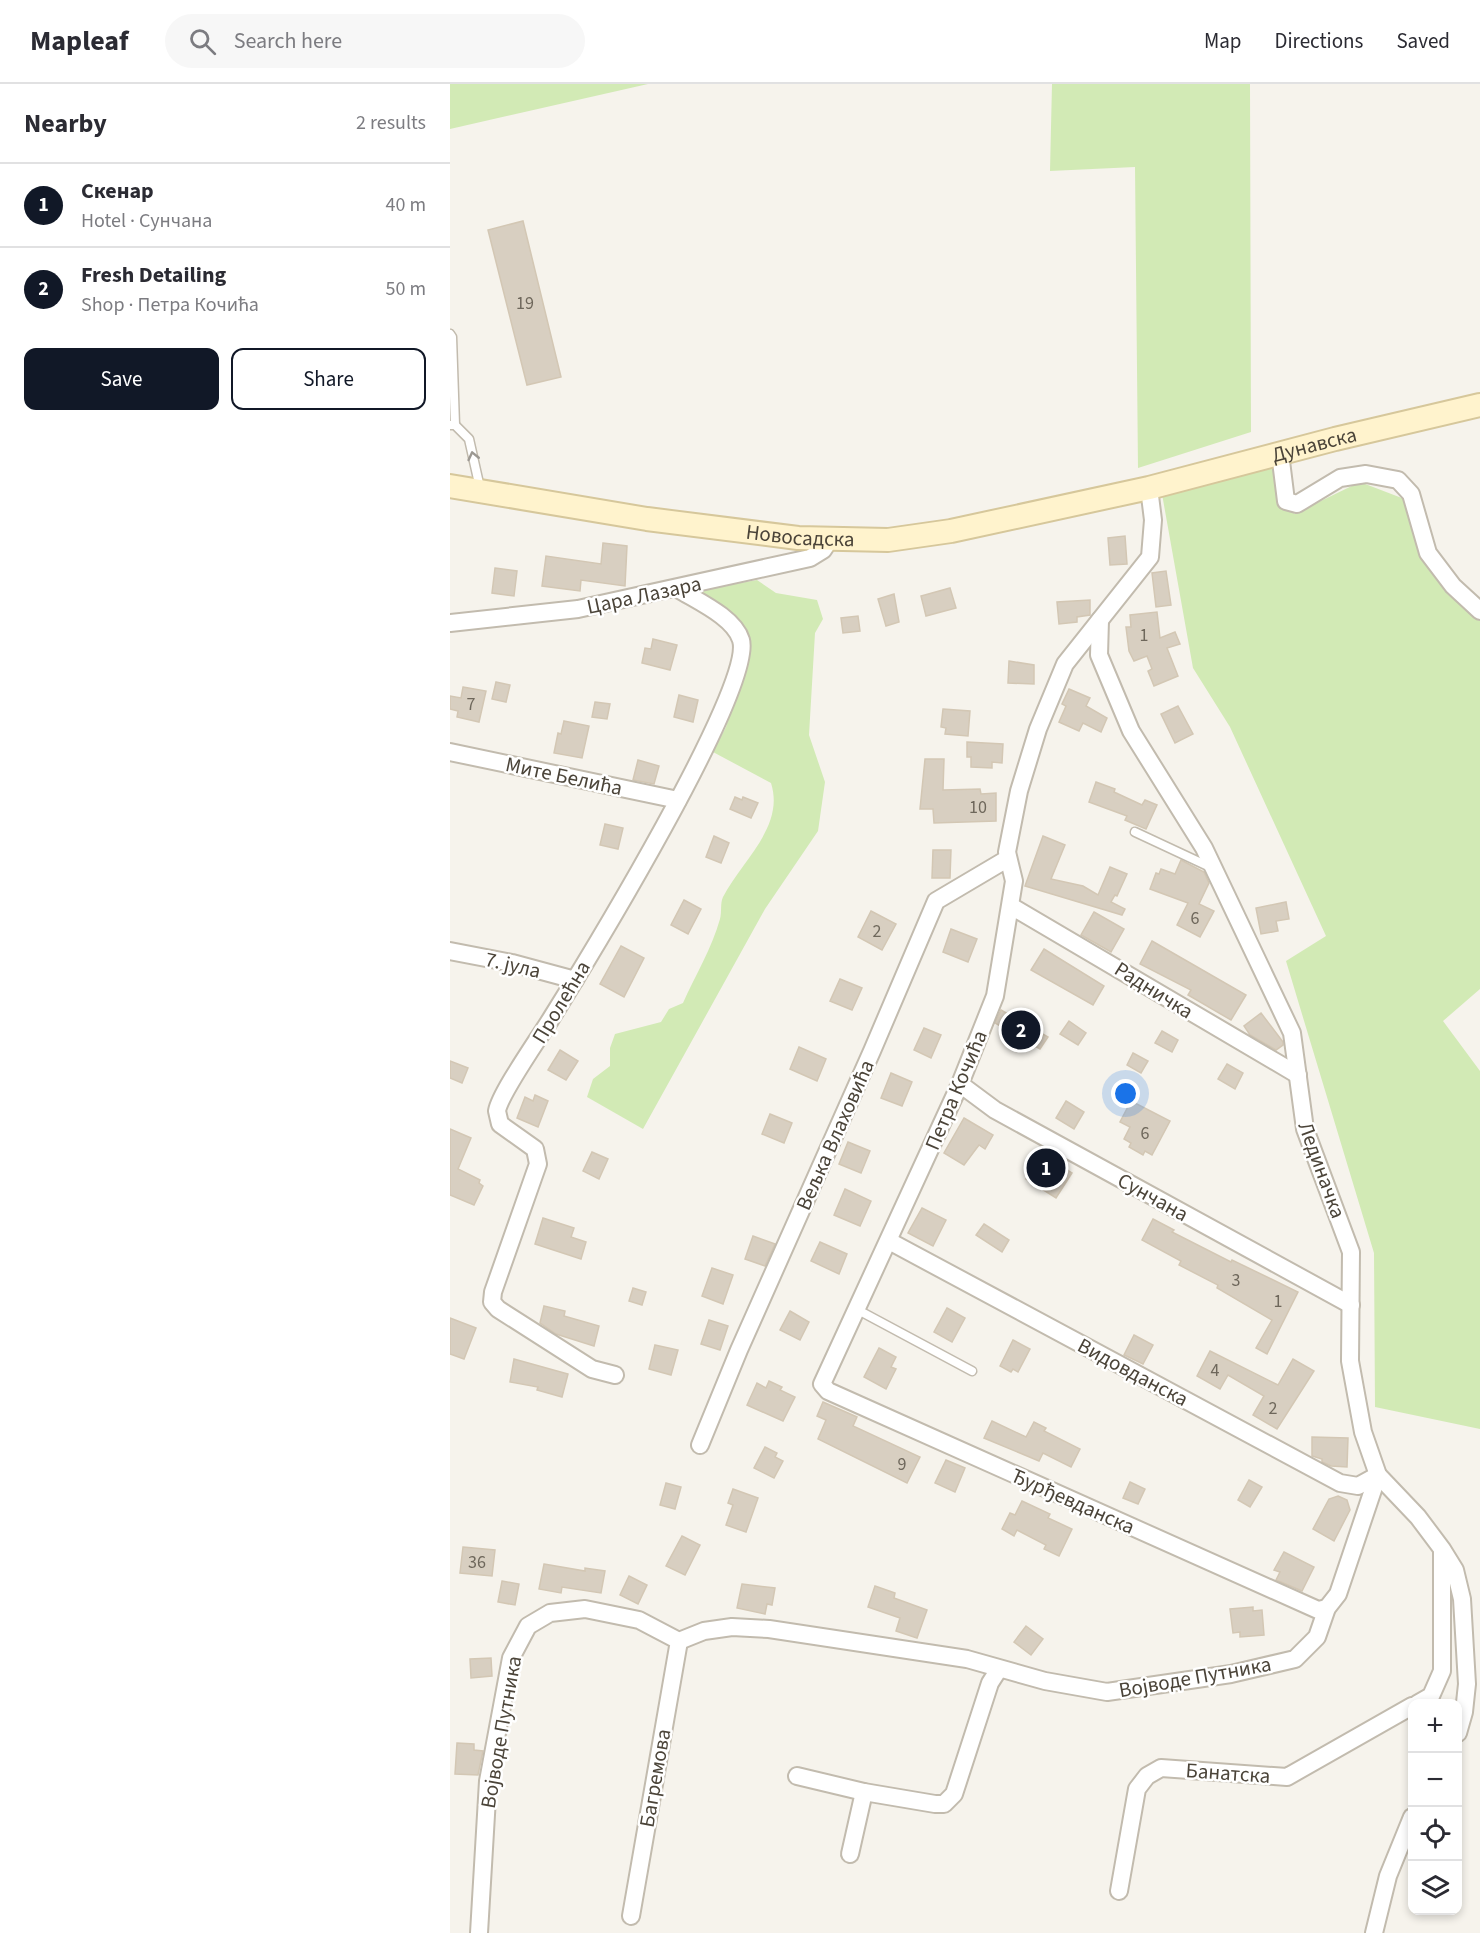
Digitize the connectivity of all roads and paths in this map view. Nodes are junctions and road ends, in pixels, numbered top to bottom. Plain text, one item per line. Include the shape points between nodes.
1 (450, 334) edge
2 (1480, 405) edge
3 (453, 425) edge
4 (1280, 453) junction
5 (450, 486) edge
6 (1149, 488) junction
7 (480, 491) junction
8 (829, 541) junction
9 (678, 589) junction
10 (1480, 611) edge
11 (1100, 620) junction
12 (450, 623) edge
13 (450, 753) edge
14 (678, 800) junction
15 (1135, 832) dead end
16 (1007, 859) junction
17 (1214, 868) junction
18 (1011, 906) junction
19 (450, 951) edge
20 (575, 980) junction
21 (1298, 1075) junction
22 (960, 1084) junction
23 (889, 1241) junction
24 (1351, 1305) junction
25 (858, 1310) junction
26 (972, 1371) dead end
27 (615, 1375) dead end
28 (822, 1384) joint
29 (700, 1445) dead end
30 (1378, 1475) junction
31 (1442, 1549) junction
32 (1327, 1608) junction
33 (679, 1641) junction
34 (999, 1669) junction
35 (1426, 1699) edge
36 (1408, 1709) edge
37 (1462, 1719) edge
38 (797, 1776) dead end
39 (864, 1792) junction
40 (1408, 1829) edge
41 (849, 1854) dead end
42 (1119, 1891) dead end
43 (631, 1916) dead end
44 (479, 1933) edge
45 (1374, 1933) edge

1 - 3 lane
2 - 4 main road, Дунавска
7 -> 3 lane via 469,439
4 - 6 main road, Дунавска
4 - 10 street via 1286,501 1297,504 1340,478 1366,474 1398,480 1411,494 1428,553 1453,586
5 - 7 main road, Новосадска
6 - 8 main road, Новосадска via 916,537
6 - 11 street, Петра Кочића via 1153,520 1150,557
7 - 8 main road, Новосадска via 647,519
8 - 9 street, Цара Лазара via 810,558
9 - 12 street, Цара Лазара via 578,609
9 - 14 street, Пролећна via 729,623 742,650 722,716
11 - 16 street, Петра Кочића via 1062,669 1038,729 1019,791
11 - 17 street, Лединачка via 1099,655 1131,731
13 - 14 street, Мите Белића
14 - 20 street, Пролећна
15 - 17 lane
16 - 18 street, Петра Кочића via 1014,874
16 - 29 street, Вељка Влаховића via 936,901
17 - 21 street, Лединачка via 1288,1023
18 - 21 street, Радничка
18 - 22 street, Петра Кочића via 995,996
19 - 20 street, 7. јула
20 - 27 street, Пролећна via 498,1106 500,1124 535,1149 538,1164 492,1297 498,1309 592,1369
21 - 24 street, Лединачка via 1305,1129 1352,1252
22 - 23 street, Петра Кочића
22 - 24 street, Сунчана via 995,1110
23 - 25 street, Петра Кочића
23 - 30 street, Видовданска via 1340,1483 1358,1486
24 - 30 street, Лединачка via 1350,1361 1363,1432
25 - 26 lane
25 - 28 street, Петра Кочића
28 - 32 street, Ђурђевданска via 828,1391 1318,1610
30 - 31 street, Лединачка
30 - 32 street, Војводе Путника via 1338,1594
31 - 35 street via 1442,1671 1431,1696
31 - 37 street, Лединачка via 1455,1570 1462,1599 1467,1684
32 - 34 street, Војводе Путника via 1317,1636 1295,1659 1232,1674 1107,1692
33 - 34 street, Војводе Путника via 704,1631 732,1627 769,1629 967,1659
33 - 43 street, Багремова
33 - 44 street, Војводе Путника via 639,1620 585,1609 550,1613 528,1626 511,1658 488,1781
34 - 39 street via 990,1683 954,1794 944,1804
36 - 42 street, Банатска via 1287,1777 1161,1768 1147,1776 1137,1789
38 - 39 street
39 - 41 street
40 - 45 street via 1388,1876

